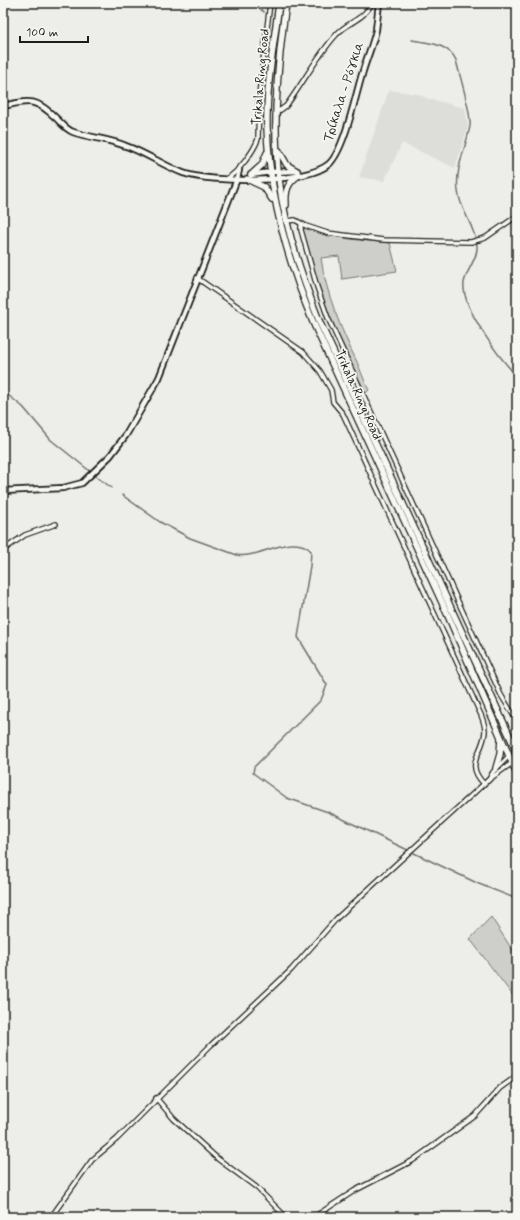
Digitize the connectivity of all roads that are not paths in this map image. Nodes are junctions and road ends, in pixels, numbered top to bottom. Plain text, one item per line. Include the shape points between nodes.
1 (270, 3) edge
2 (279, 3) edge
3 (286, 3) edge
4 (372, 3) edge
5 (379, 3) edge
6 (3, 106) edge
7 (276, 113) junction
8 (268, 149) junction
9 (278, 149) junction
10 (238, 170) junction
11 (278, 171) junction
12 (270, 172) junction
13 (298, 173) junction
14 (247, 178) junction
15 (271, 178) junction
16 (279, 178) junction
17 (225, 179) junction
18 (237, 179) junction
19 (275, 202) junction
20 (517, 216) edge
21 (287, 219) junction
22 (301, 224) junction
23 (197, 278) junction
24 (3, 491) edge
25 (56, 524) dead end
26 (3, 550) edge
27 (517, 721) edge
28 (501, 736) junction
29 (517, 750) edge
30 (509, 756) junction
31 (517, 758) edge
32 (512, 763) junction
33 (496, 768) junction
34 (517, 774) edge
35 (486, 783) junction
36 (517, 1076) edge
37 (156, 1098) junction
38 (51, 1217) edge
39 (286, 1217) edge
40 (314, 1217) edge

1 - 10 street via 259,94 258,139
2 - 8 main road, Trikala Ring Road via 267,113
3 - 7 main road, Trikala Ring Road
4 - 7 street via 363,16 346,25 332,39 286,106
5 - 13 street, Τρίκαλα - Ρόγκια via 376,31 340,144 328,164 319,169
6 - 17 street, Τρίκαλα - Ρόγκια via 36,102 71,131 124,145 184,173
7 - 9 main road, Trikala Ring Road
8 - 12 main road, Trikala Ring Road
8 - 14 main road via 262,165
9 - 11 main road, Trikala Ring Road
9 - 13 main road via 285,162
10 - 17 street
10 - 18 street
11 - 12 street, Τρίκαλα - Ρόγκια
11 - 13 street, Τρίκαλα - Ρόγκια
11 - 16 main road, Trikala Ring Road
12 - 14 street, Τρίκαλα - Ρόγκια
12 - 15 main road, Trikala Ring Road
13 - 16 street, Τρίκαλα - Ρόγκια
13 - 21 main road via 287,188
14 - 15 street, Τρίκαλα - Ρόγκια
14 - 18 street, Τρίκαλα - Ρόγκια
14 - 19 main road via 264,187
15 - 16 street, Τρίκαλα - Ρόγκια
15 - 19 main road, Trikala Ring Road
16 - 21 main road, Trikala Ring Road
17 - 18 street, Τρίκαλα - Ρόγκια
18 - 23 street
19 - 28 main road, Trikala Ring Road via 294,273 313,322
20 - 22 street via 480,240 471,242 383,240 327,233
21 - 22 street
21 - 29 main road, Trikala Ring Road via 301,272 320,323
22 - 27 street via 312,270 328,318 501,695
23 - 24 street via 153,391 126,436 99,468 80,484 68,487
23 - 35 street via 303,352 314,362 328,383 332,399 350,427 481,715 485,730 474,763 476,774
25 - 26 street via 25,535
28 - 30 main road, Trikala Ring Road
28 - 33 main road
29 - 30 street
30 - 32 main road, Trikala Ring Road
30 - 33 street
31 - 32 street
32 - 34 main road, Trikala Ring Road
32 - 35 street
33 - 35 street
35 - 37 street via 337,918 291,970
36 - 40 street via 500,1088 475,1116 412,1161 354,1191
37 - 38 street via 117,1139 92,1160
37 - 39 street via 174,1119 218,1160 256,1188

